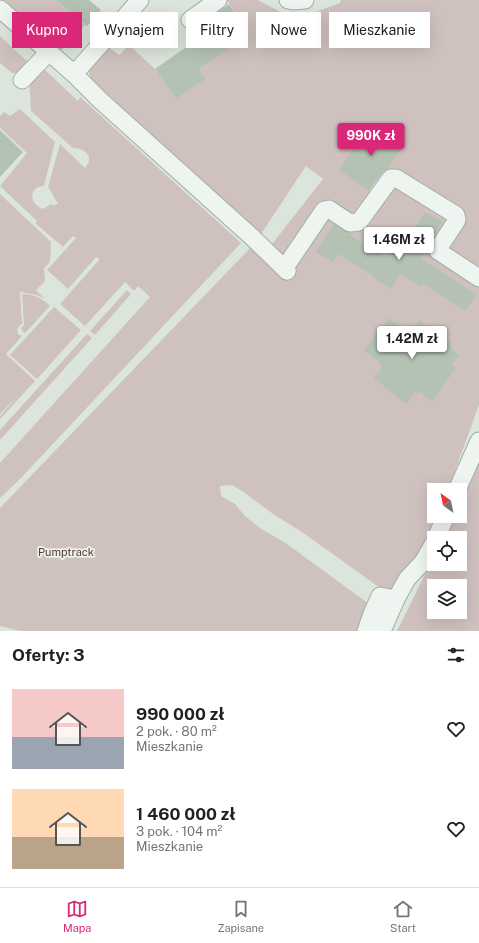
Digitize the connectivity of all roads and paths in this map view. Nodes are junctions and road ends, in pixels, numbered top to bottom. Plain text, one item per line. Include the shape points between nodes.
1 (140, 0) edge
2 (218, 0) edge
3 (288, 0) edge
4 (305, 0) edge
5 (0, 8) edge
6 (201, 12) edge
7 (49, 52) junction
8 (74, 74) junction
9 (22, 80) dead end
10 (479, 278) edge
11 (479, 441) edge
12 (460, 483) edge
13 (427, 555) edge
14 (396, 599) junction
15 (366, 631) edge
16 (382, 631) edge

1 - 8 street
2 - 6 street
3 - 4 street
5 - 7 street
7 - 8 street
7 - 9 street
8 - 10 street via 287,271 286,266 324,210 330,209 350,222 360,222 391,178 396,178 456,215 457,220 438,251
11 - 12 street
13 - 14 street via 407,579
14 - 15 street via 380,596
14 - 16 street

